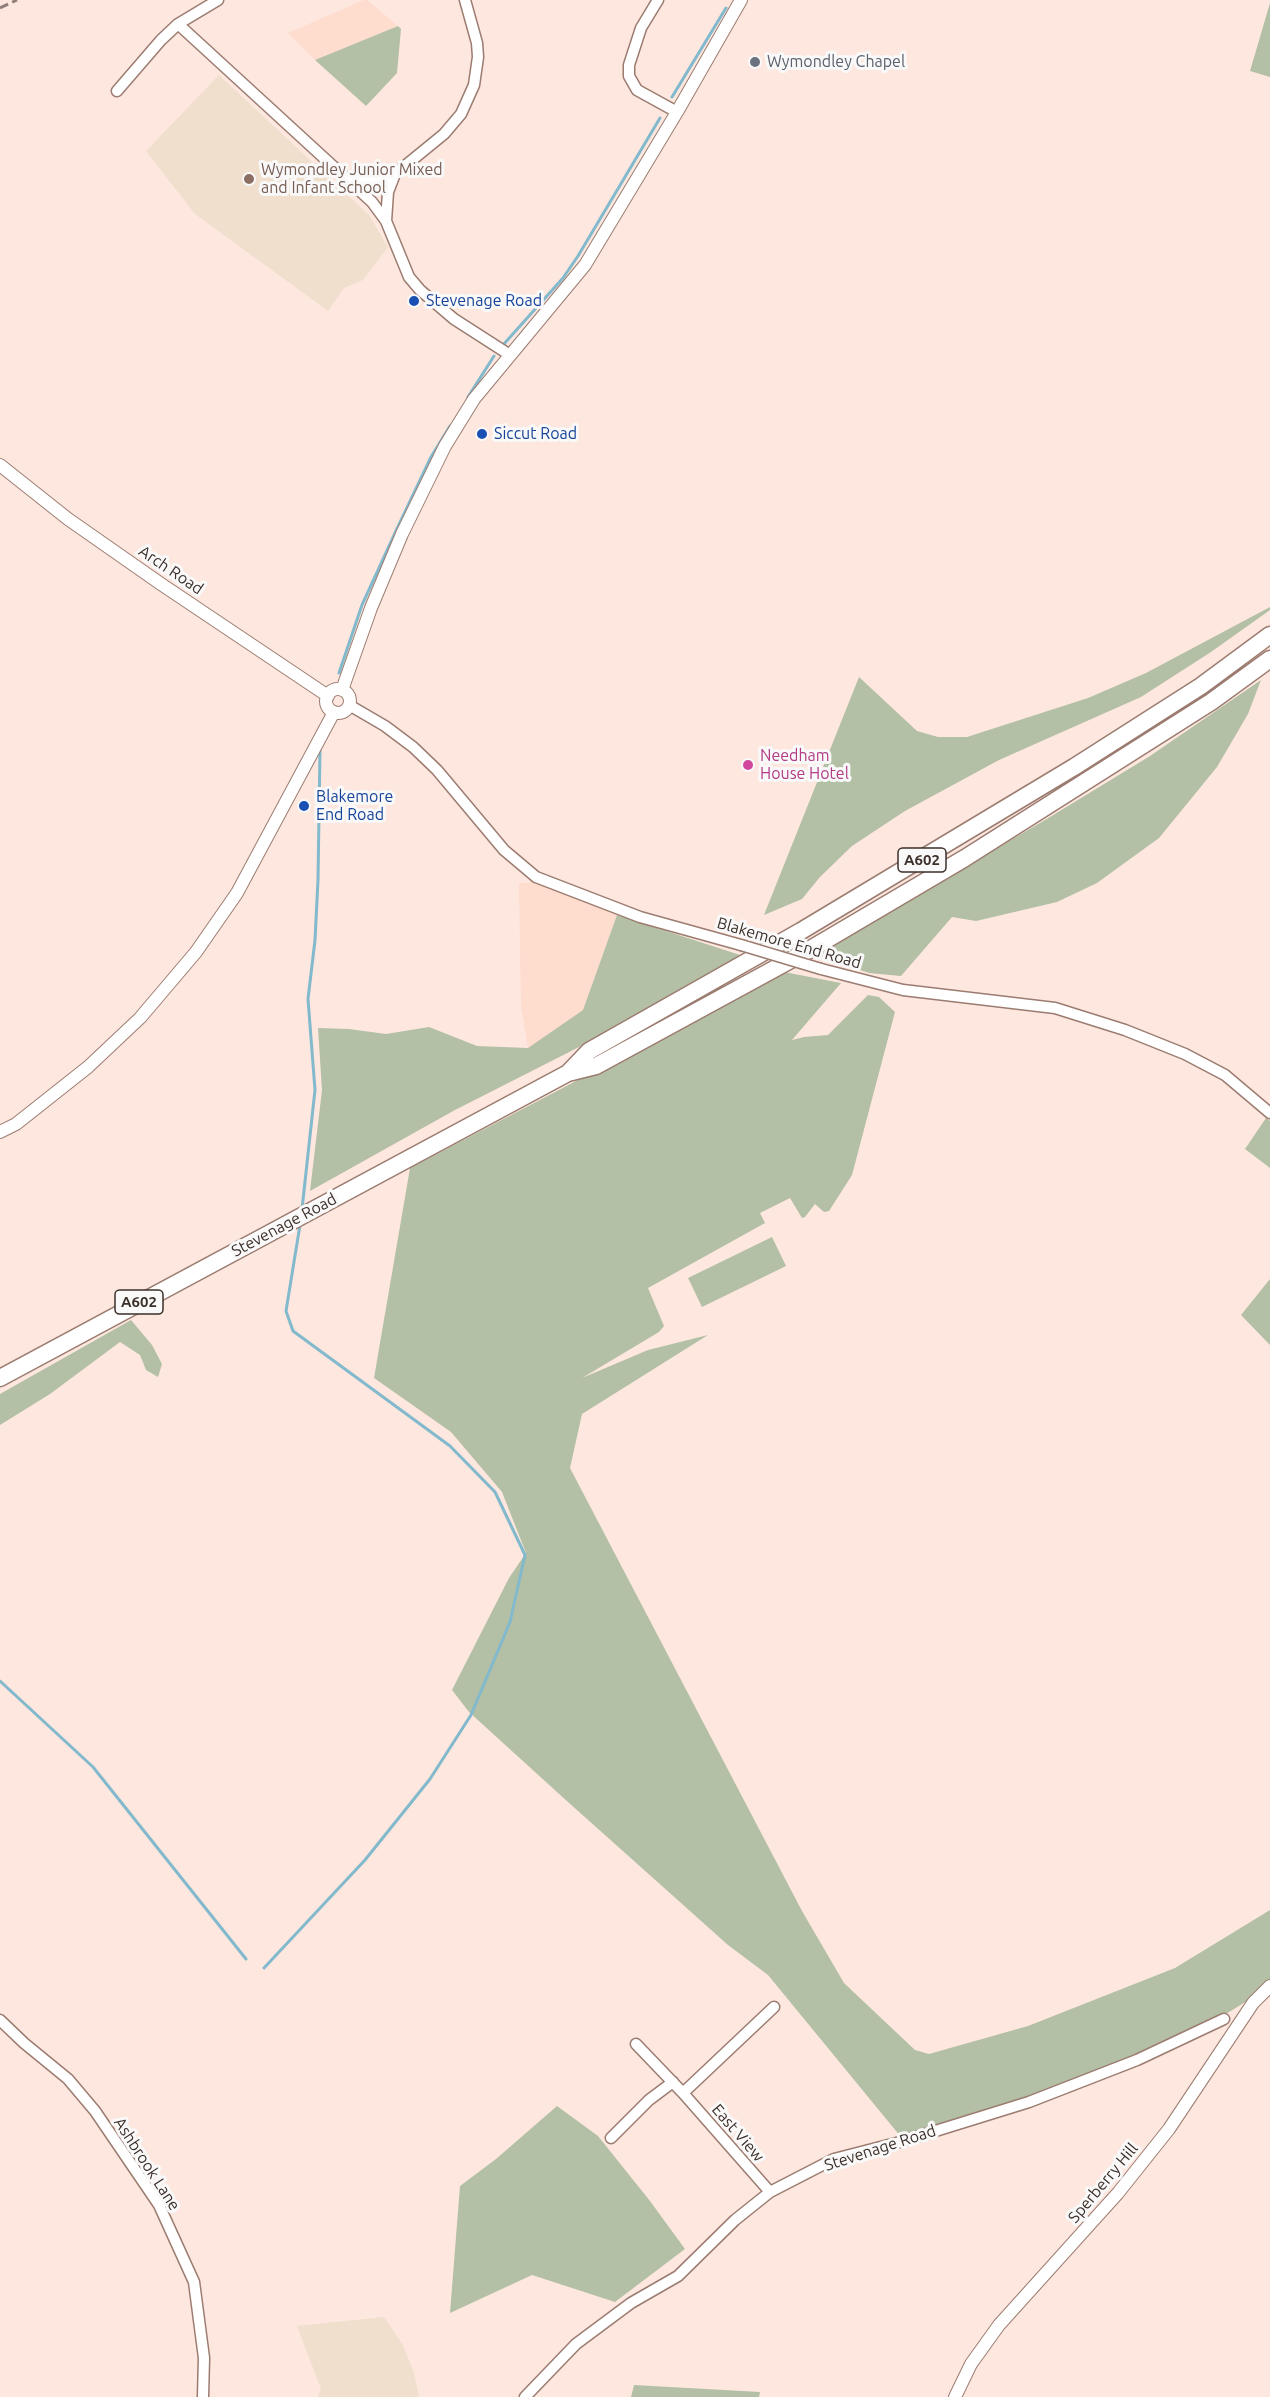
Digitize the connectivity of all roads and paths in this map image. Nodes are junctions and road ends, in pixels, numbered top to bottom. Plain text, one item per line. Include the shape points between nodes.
1 (218, 0) edge
2 (465, 0) edge
3 (658, 0) edge
4 (741, 0) edge
5 (178, 24) junction
6 (117, 91) dead end
7 (677, 112) junction
8 (395, 174) junction
9 (350, 182) junction
10 (386, 221) junction
11 (510, 355) junction
12 (0, 465) edge
13 (1270, 635) edge
14 (1270, 658) edge
15 (342, 690) junction
16 (328, 696) junction
17 (349, 705) junction
18 (334, 712) junction
19 (568, 1073) junction
20 (1270, 1113) edge
21 (0, 1132) edge
22 (0, 1378) edge
23 (1270, 1986) edge
24 (774, 2007) dead end
25 (1224, 2019) dead end
26 (0, 2020) edge
27 (636, 2044) dead end
28 (673, 2082) junction
29 (683, 2093) junction
30 (610, 2138) dead end
31 (770, 2192) junction
32 (203, 2397) edge
33 (525, 2397) edge
34 (955, 2397) edge

1 - 5 street
2 - 8 street via 477,43 471,96 454,124
3 - 7 street via 640,28 629,76 637,90
4 - 7 street
5 - 6 street
5 - 9 street
7 - 11 street via 585,265
8 - 9 street
8 - 10 street via 388,192
9 - 10 street
10 - 11 street via 404,267 420,290 454,319
11 - 15 street via 474,399 437,460 370,608
12 - 16 street, Arch Road via 105,545
13 - 19 main road, A602 via 1201,686 1074,767 589,1051
14 - 19 main road, A602 via 1211,702 965,858 809,950 596,1066
15 - 16 street
15 - 17 street via 350,699
16 - 18 street via 328,708
17 - 18 street via 340,713
17 - 20 street, Blakemore End Road, bridge via 413,747 504,850 536,877 640,917 821,969 903,990 1054,1008 1125,1030 1225,1075
18 - 21 street via 237,893 196,952 140,1018 88,1067
19 - 22 main road, Stevenage Road / A602
23 - 34 street, Sperberry Hill via 1253,2003 1169,2129 999,2325 971,2364
24 - 29 street
25 - 31 street, Stevenage Road via 1137,2060 1029,2102 834,2159
26 - 32 street, Ashbrook Lane via 75,2087 159,2205 194,2282 204,2358
27 - 28 street, East View
28 - 29 street, East View
28 - 30 street
29 - 31 street, East View
31 - 33 street, Stevenage Road via 678,2276 631,2303 576,2344

